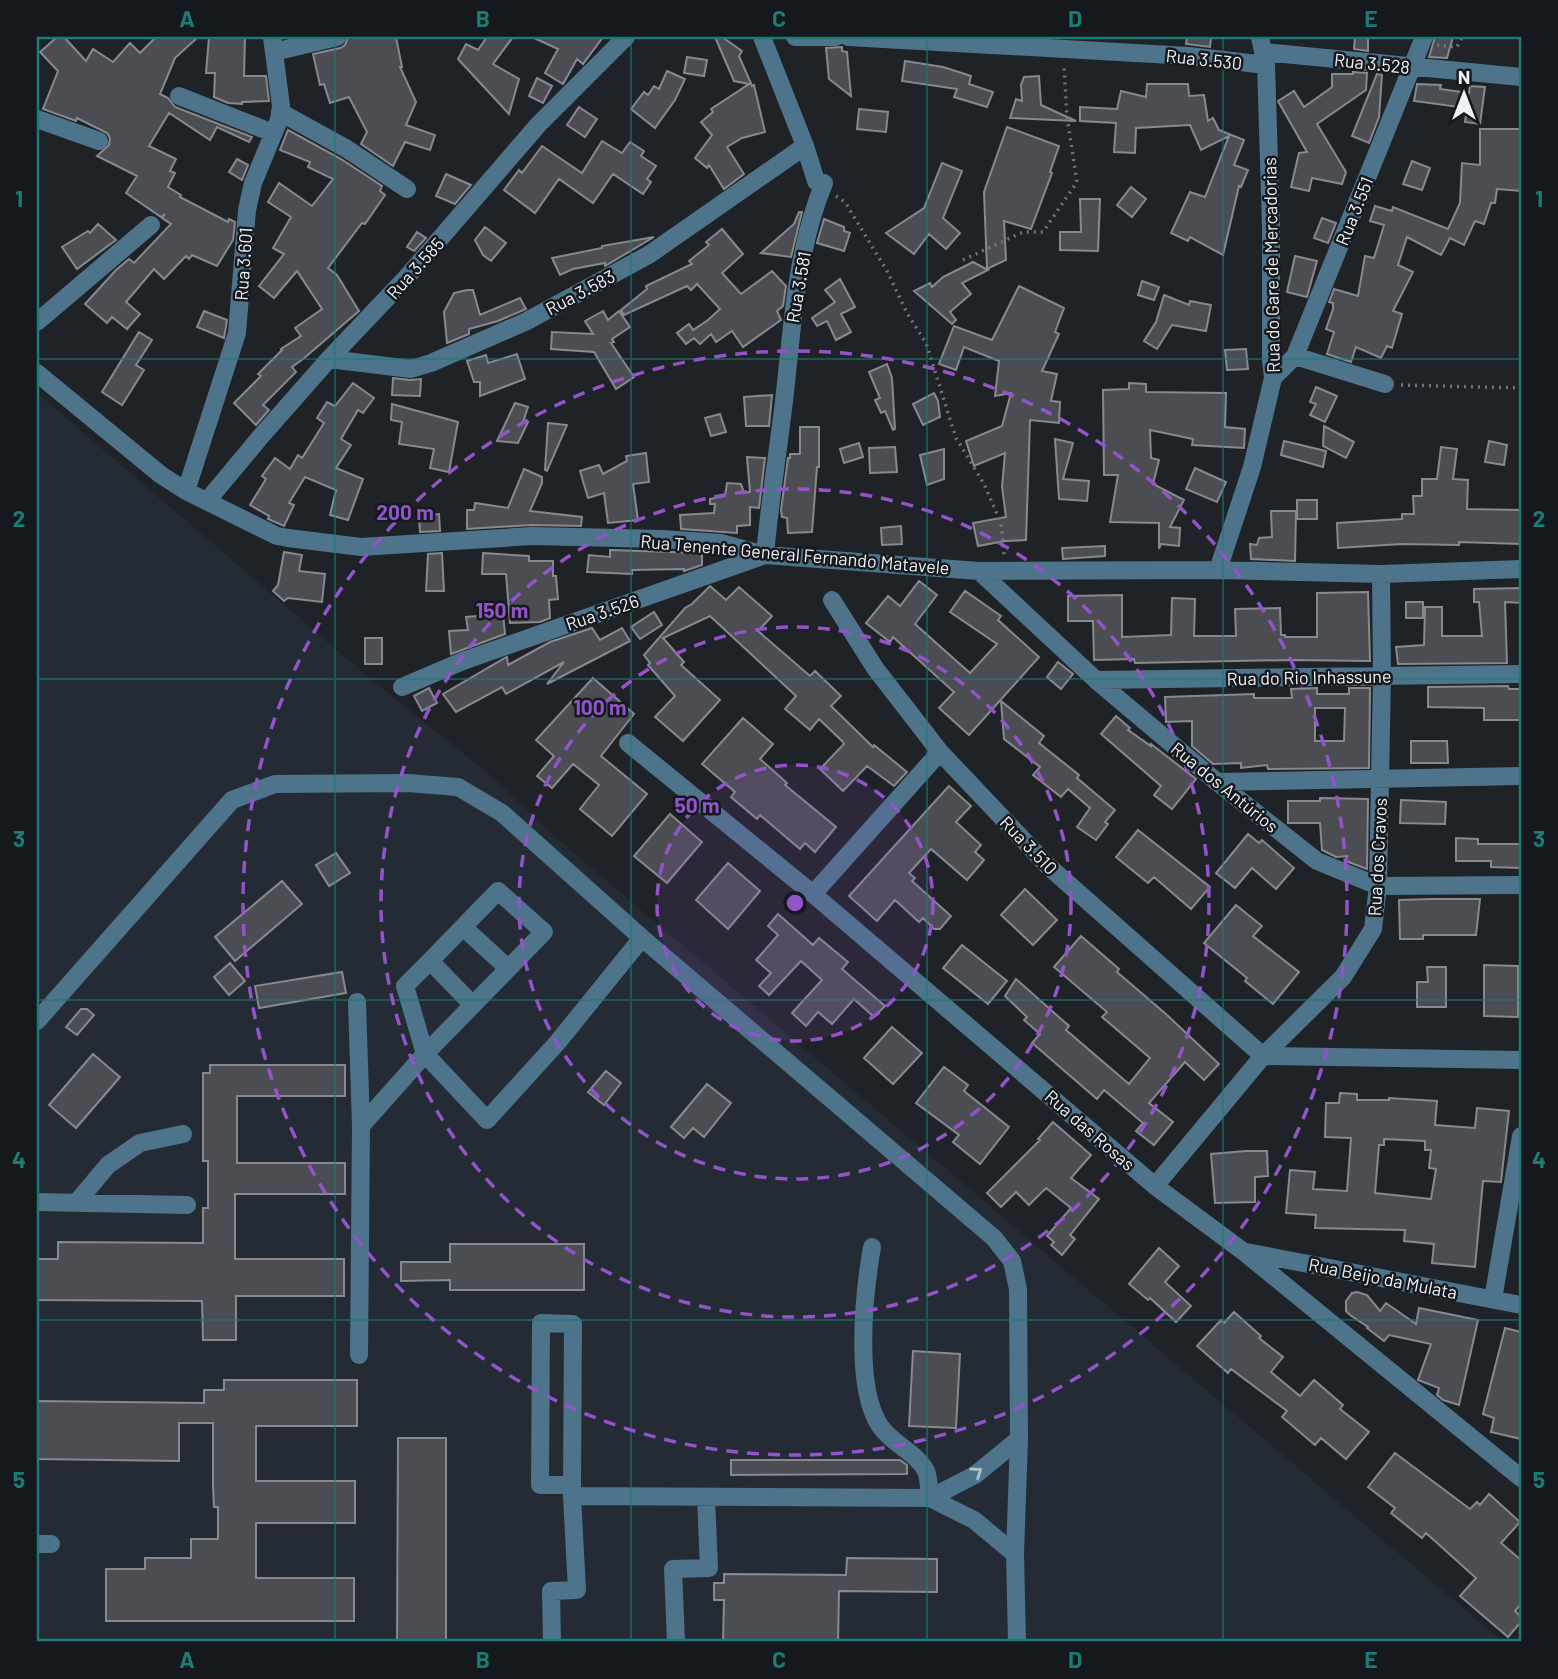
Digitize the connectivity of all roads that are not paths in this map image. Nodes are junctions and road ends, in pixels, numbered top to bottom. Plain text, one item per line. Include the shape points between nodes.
1 (337, 37) edge
2 (626, 37) edge
3 (762, 37) edge
4 (795, 37) edge
5 (836, 37) edge
6 (848, 37) edge
7 (1423, 40) edge
8 (273, 44) edge
9 (1263, 51) edge
10 (1413, 67) junction
11 (1521, 77) edge
12 (179, 96) dead end
13 (280, 112) junction
14 (37, 119) edge
15 (273, 133) junction
16 (99, 141) dead end
17 (805, 146) junction
18 (407, 189) dead end
19 (151, 225) dead end
20 (37, 322) edge
21 (1295, 356) junction
22 (329, 359) junction
23 (37, 373) edge
24 (1273, 378) junction
25 (1385, 383) road end
26 (186, 491) junction
27 (207, 501) junction
28 (765, 555) junction
29 (1521, 569) edge
30 (1218, 570) junction
31 (979, 571) junction
32 (1381, 574) junction
33 (832, 600) dead end
34 (1521, 674) edge
35 (1382, 676) junction
36 (1096, 680) junction
37 (402, 687) dead end
38 (628, 743) dead end
39 (940, 752) junction
40 (1521, 776) edge
41 (1380, 778) junction
42 (1217, 782) junction
43 (1521, 885) edge
44 (1378, 886) junction
45 (813, 894) junction
46 (464, 928) junction
47 (642, 938) junction
48 (430, 961) junction
49 (508, 968) junction
50 (357, 1002) dead end
51 (472, 1004) junction
52 (37, 1021) edge
53 (425, 1054) junction
54 (1264, 1056) junction
55 (1521, 1060) edge
56 (361, 1126) junction
57 (184, 1134) dead end
58 (1521, 1136) edge
59 (1155, 1186) junction
60 (37, 1202) edge
61 (77, 1202) junction
62 (187, 1205) dead end
63 (872, 1247) dead end
64 (1244, 1252) junction
65 (1493, 1299) junction
66 (1521, 1305) edge
67 (359, 1355) dead end
68 (1019, 1439) junction
69 (1521, 1478) edge
70 (572, 1491) junction
71 (706, 1497) junction
72 (930, 1498) junction
73 (1015, 1554) junction
74 (552, 1642) edge
75 (676, 1642) edge
76 (1017, 1642) edge

1 - 8 street
2 - 22 street, Rua 3.585 via 538,125
3 - 17 street
4 - 5 street
6 - 9 street, Rua 3.530 via 1189,56
7 - 10 street, Rua 3.551
8 - 13 street, Rua 3.601
9 - 10 street, Rua 3.528
9 - 24 street, Rua do Gare de Mercadorias
10 - 11 street, Rua 3.528
10 - 21 street, Rua 3.551
12 - 15 street
13 - 15 street, Rua 3.601
13 - 18 street
14 - 16 street
15 - 26 street, Rua 3.601 via 247,210 237,333
17 - 22 street, Rua 3.583 via 650,254 515,326 411,369
17 - 28 street, Rua 3.581 via 816,181 824,183 813,212 792,318
19 - 20 street
21 - 24 street, Rua 3.551
21 - 25 street
22 - 27 street, Rua 3.585
23 - 26 street, Rua Tenente General Fernando Matavele
24 - 30 street, Rua do Gare de Mercadorias via 1252,467
26 - 27 street, Rua Tenente General Fernando Matavele
27 - 28 street, Rua Tenente General Fernando Matavele via 277,536 361,547 532,536 721,543
28 - 31 street, Rua Tenente General Fernando Matavele
28 - 37 street, Rua 3.526 via 463,661
29 - 32 street, Rua Tenente General Fernando Matavele
30 - 31 street, Rua Tenente General Fernando Matavele
30 - 32 street, Rua Tenente General Fernando Matavele
31 - 36 street, Rua dos Antúrios
32 - 35 street, Rua dos Cravos
33 - 39 street, Rua 3.510 via 875,668
34 - 35 street, Rua do Rio Inhassune
35 - 36 street, Rua do Rio Inhassune
35 - 41 street, Rua dos Cravos
36 - 42 street, Rua dos Antúrios
38 - 45 street, Rua das Rosas
39 - 45 street
39 - 54 street, Rua 3.510 via 1047,866
40 - 41 street
41 - 42 street
41 - 44 street, Rua dos Cravos
42 - 44 street, Rua dos Antúrios via 1317,862
43 - 44 street, Rua dos Antúrios
44 - 54 street, Rua dos Cravos via 1373,929 1342,977
45 - 59 street, Rua das Rosas
46 - 48 street
46 - 49 street
46 - 49 street via 498,891 544,932
47 - 52 street via 502,813 458,787 275,784 232,800
47 - 53 street via 487,1120
47 - 68 street via 994,1238 1012,1261 1018,1289
48 - 51 street
48 - 53 street via 405,986
49 - 51 street
50 - 56 street
51 - 53 street
53 - 56 street
54 - 55 street
54 - 59 street, Rua dos Cravos
56 - 67 street
57 - 61 street via 140,1143 108,1165
58 - 65 street
59 - 64 street, Rua das Rosas
60 - 61 street
61 - 62 street
63 - 72 street via 863,1340 870,1406 880,1427 926,1472
64 - 65 street, Rua Beijo da Mulata
64 - 69 street, Rua das Rosas
65 - 66 street, Rua Beijo da Mulata
72 -> 68 street via 975,1475
68 - 73 street
70 - 70 street via 573,1324 541,1323 540,1485
70 - 71 street
70 - 74 street via 578,1590 551,1591
71 - 72 street
71 - 75 street via 709,1568 673,1569
72 - 73 street via 974,1520
73 - 76 street

